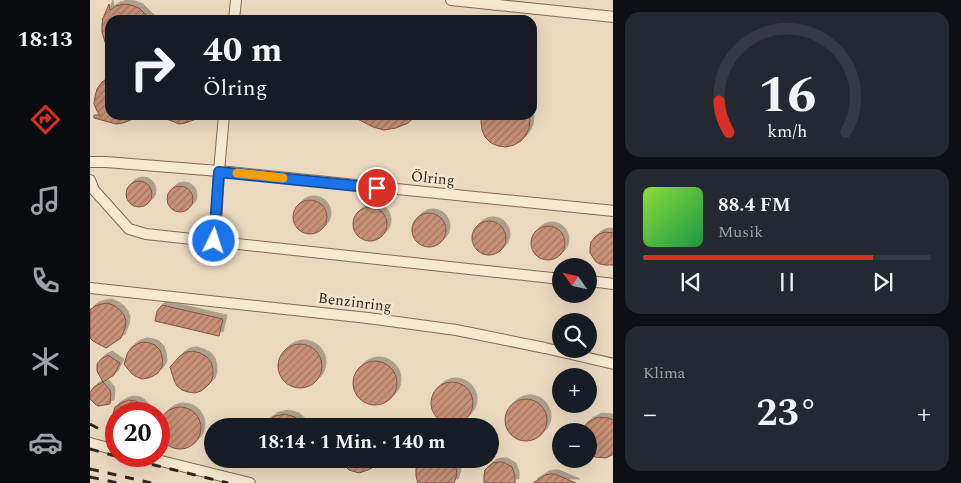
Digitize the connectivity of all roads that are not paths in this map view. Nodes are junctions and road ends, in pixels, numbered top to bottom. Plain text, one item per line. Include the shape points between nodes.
1 (236, 0) edge
2 (451, 0) edge
3 (234, 15) edge
4 (613, 17) edge
5 (224, 120) edge
6 (90, 162) edge
7 (219, 172) junction
8 (90, 180) edge
9 (613, 212) edge
10 (214, 241) junction
11 (552, 277) edge
12 (598, 283) edge
13 (613, 284) edge
14 (90, 288) edge
15 (613, 364) edge
16 (90, 443) edge
17 (105, 447) edge
18 (170, 463) edge
19 (250, 483) edge

1 - 3 lane
2 - 4 lane
5 - 7 lane
6 - 7 lane, Ölring
7 - 9 lane, Ölring
7 - 10 lane
8 - 10 lane via 94,190 129,229 146,234
10 - 11 lane
12 - 13 lane
14 - 15 lane, Benzinring via 456,330
16 - 17 lane
18 - 19 lane

